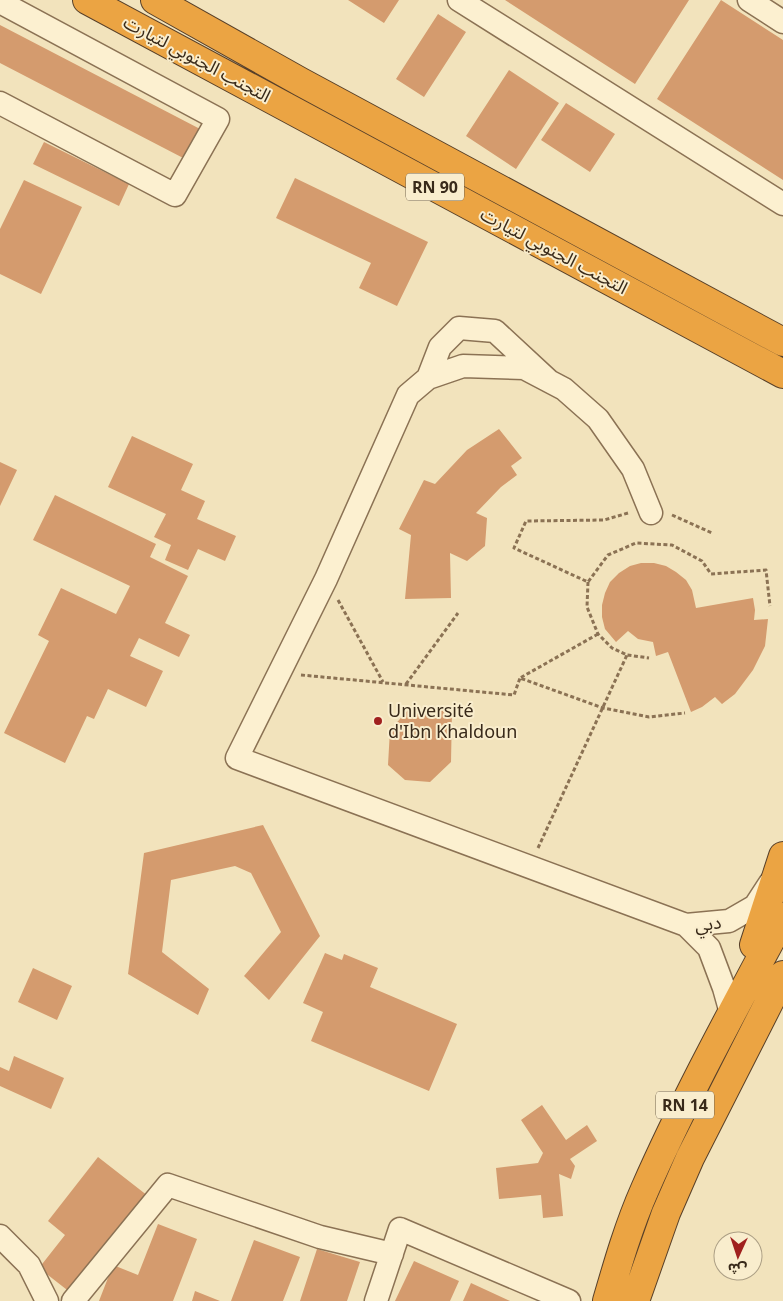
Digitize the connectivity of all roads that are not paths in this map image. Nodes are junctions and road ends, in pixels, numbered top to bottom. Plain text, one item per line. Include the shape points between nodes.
1 (87, 0) edge
2 (155, 0) edge
3 (459, 0) edge
4 (749, 0) edge
5 (0, 2) edge
6 (778, 12) edge
7 (0, 103) edge
8 (783, 204) edge
9 (783, 342) edge
10 (783, 374) edge
11 (428, 378) junction
12 (549, 381) junction
13 (651, 513) road end
14 (779, 865) edge
15 (783, 917) edge
16 (686, 925) junction
17 (783, 974) edge
18 (783, 997) edge
19 (731, 1013) junction
20 (756, 1027) junction
21 (0, 1236) edge
22 (392, 1254) junction
23 (47, 1301) edge
24 (73, 1301) edge
25 (376, 1301) edge
26 (570, 1301) edge
27 (607, 1301) edge
28 (635, 1301) edge

1 - 10 highway, التجنب الجنوبي لتيارت / RN 90
2 - 9 highway, التجنب الجنوبي لتيارت / RN 90
3 - 8 street
4 - 6 street
5 - 7 street via 218,119 175,195
11 - 12 street via 463,366 524,368
11 - 12 street via 440,347 459,328 495,331
11 - 16 street via 408,395 326,579 236,758
12 - 13 street via 564,389 598,420 633,469
14 - 16 street, دبي via 755,906 729,921
14 - 19 highway
15 - 19 highway, RN 14
16 - 19 street, دبي via 709,948
17 - 20 highway, RN 14
18 - 20 highway
19 - 27 highway, RN 14 via 644,1191
20 - 28 highway, RN 14 via 690,1158 666,1213
21 - 23 street via 29,1266
22 - 24 street via 320,1237 168,1185
22 - 25 street
22 - 26 street via 400,1229

